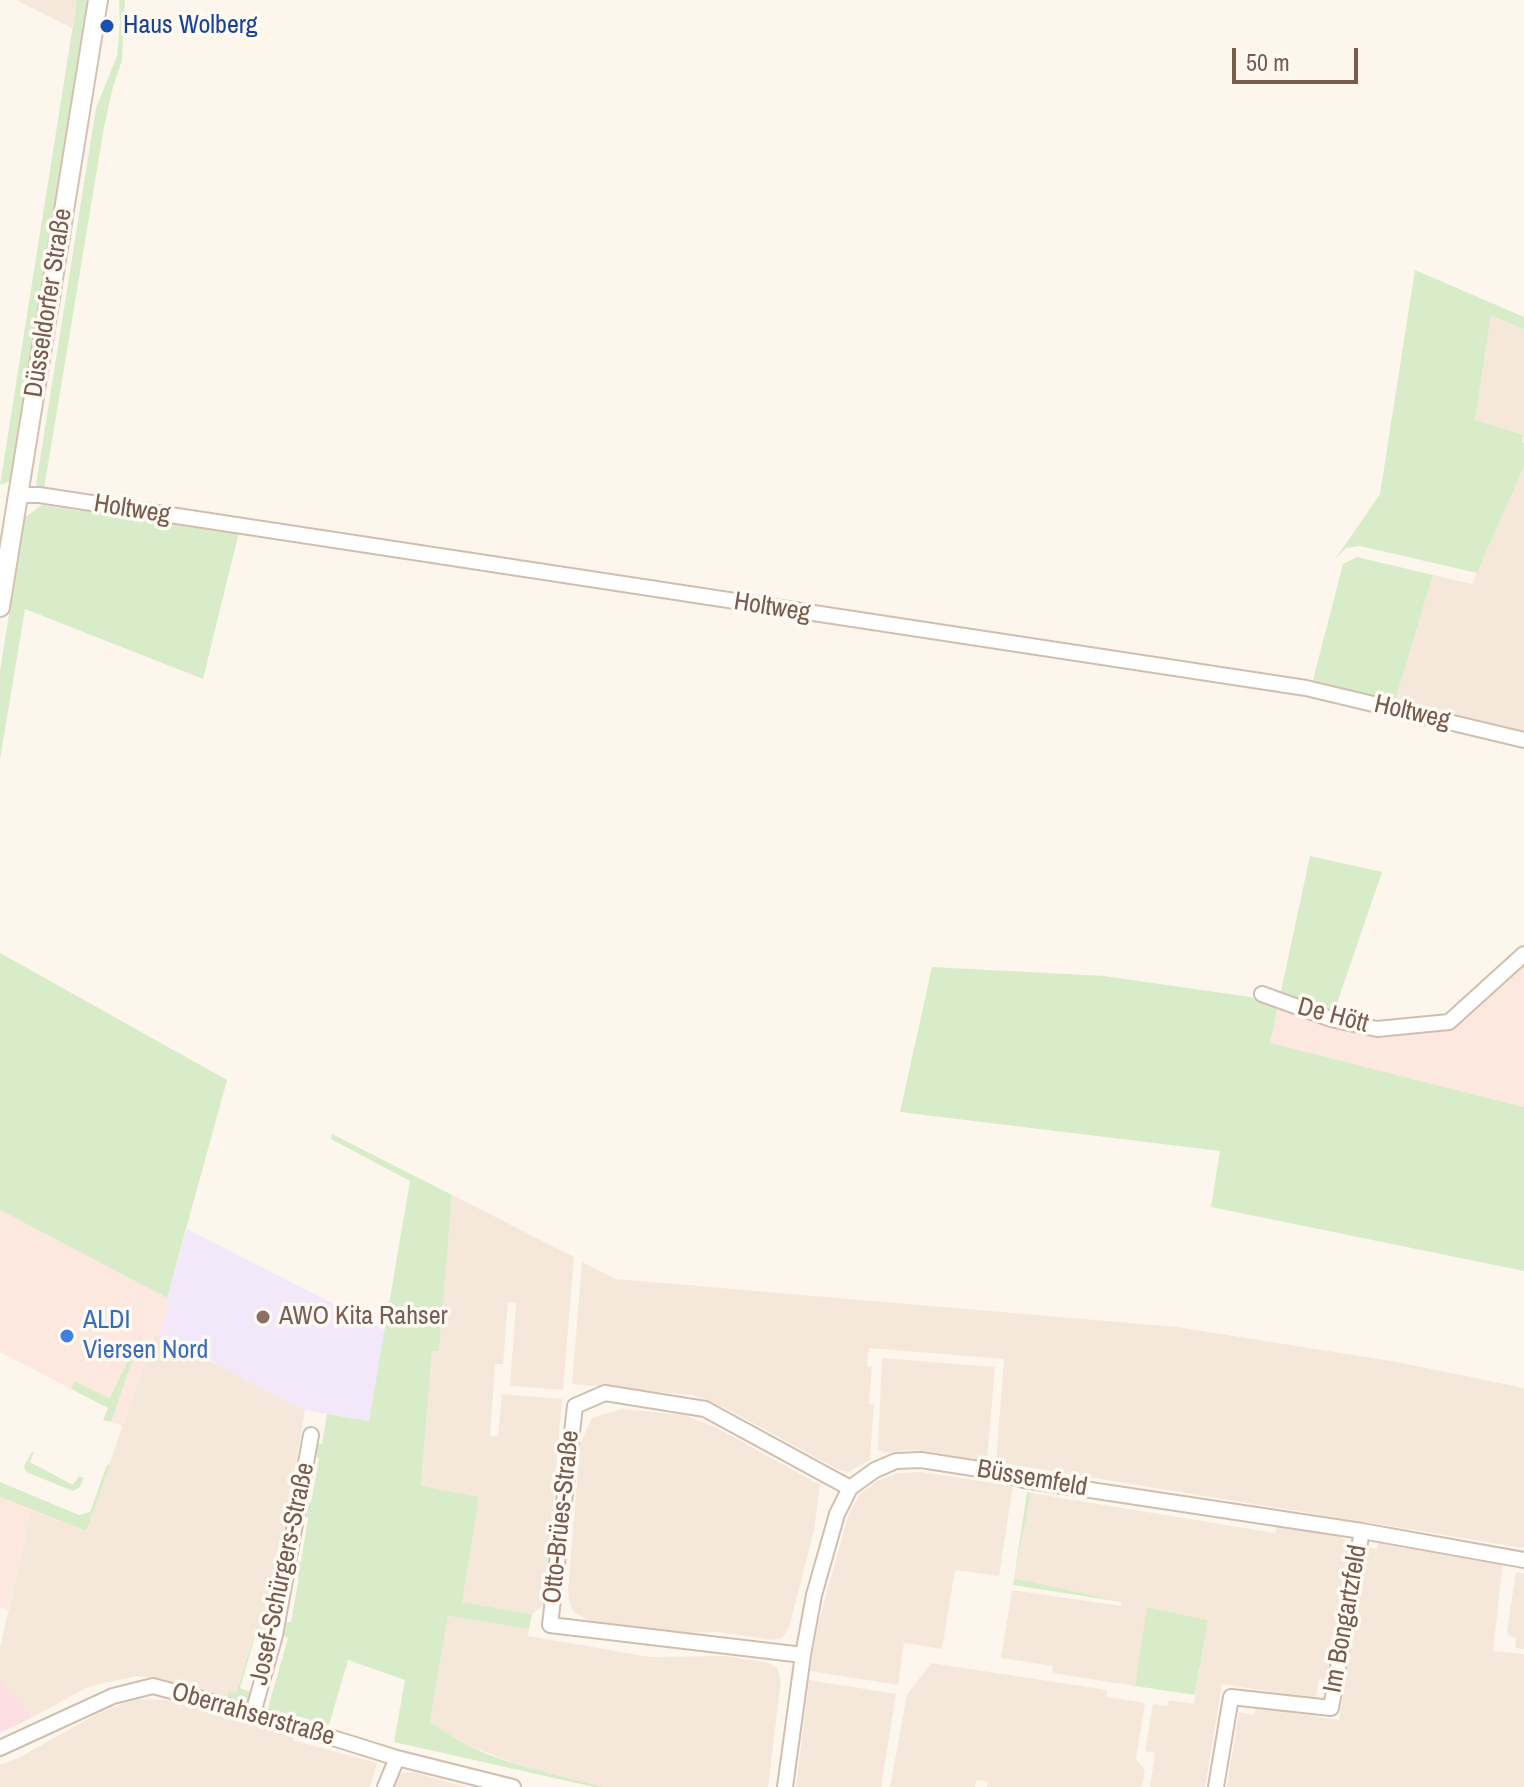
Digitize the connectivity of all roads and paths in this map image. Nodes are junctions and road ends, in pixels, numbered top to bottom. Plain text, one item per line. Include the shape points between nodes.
1 (98, 0) edge
2 (18, 495) junction
3 (0, 607) edge
4 (1524, 740) edge
5 (1524, 954) edge
6 (1262, 994) dead end
7 (311, 1435) dead end
8 (850, 1488) junction
9 (1362, 1531) junction
10 (1524, 1560) edge
11 (803, 1655) junction
12 (253, 1713) junction
13 (0, 1748) edge
14 (397, 1758) junction
15 (385, 1787) edge
16 (513, 1787) edge
17 (785, 1787) edge
18 (1216, 1787) edge

1 - 2 main road, Düsseldorfer Straße
2 - 3 main road, Düsseldorfer Straße
2 - 4 street, Holtweg via 1306,688
5 - 6 street, De Hött via 1449,1022 1377,1029
7 - 12 street, Josef-Schürgers-Straße via 275,1635
8 - 9 street, Büssemfeld via 896,1461 921,1460
8 - 11 street via 837,1514 814,1595
8 - 11 street, Otto-Brües-Straße via 705,1409 605,1393 575,1406 550,1625
9 - 10 street, Büssemfeld
9 - 18 street, Im Bongartzfeld via 1331,1708 1231,1697
11 - 17 street
12 - 13 street, Oberrahserstraße via 153,1686 113,1696
12 - 14 street, Oberrahserstraße
14 - 15 street
14 - 16 street, Oberrahserstraße

